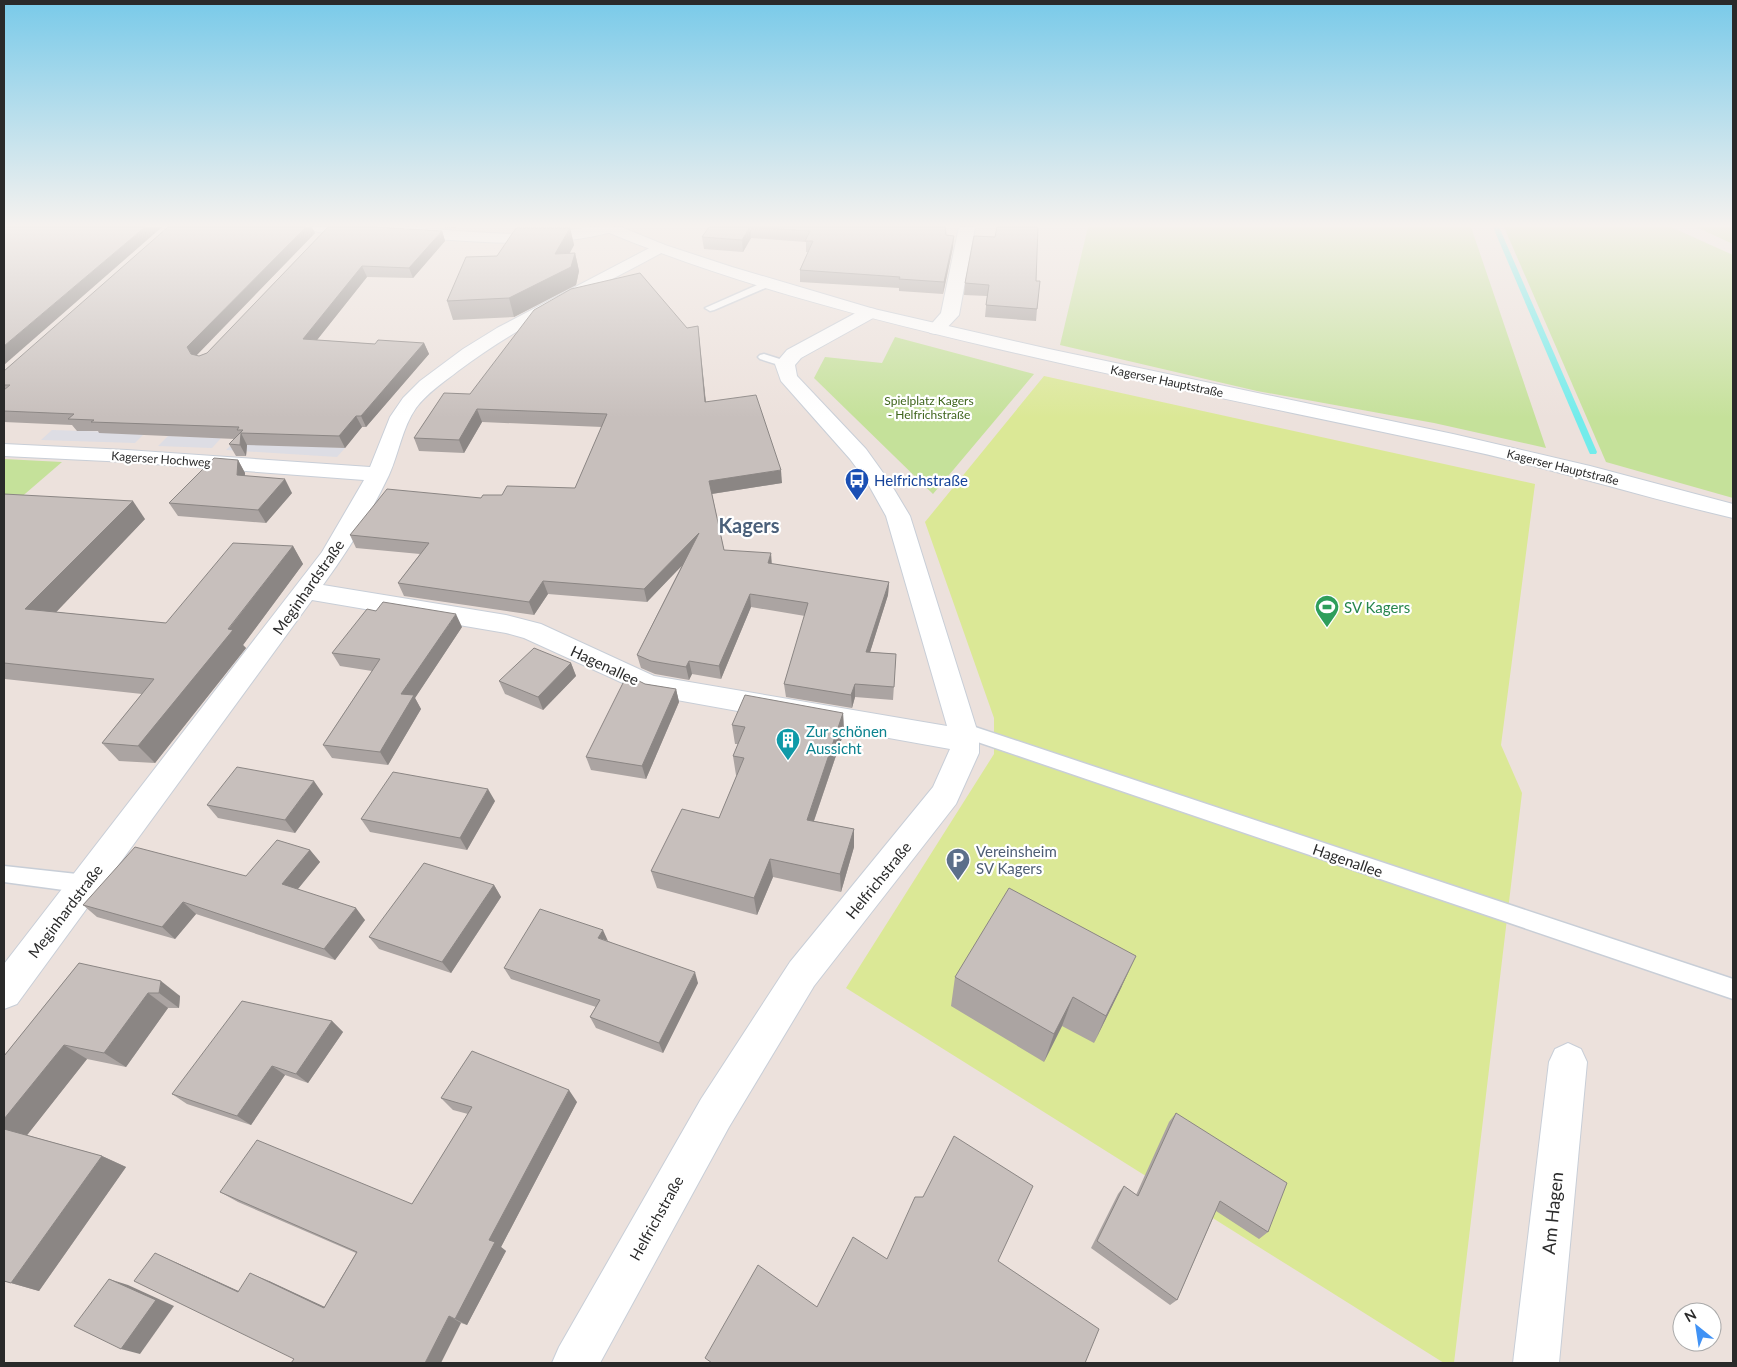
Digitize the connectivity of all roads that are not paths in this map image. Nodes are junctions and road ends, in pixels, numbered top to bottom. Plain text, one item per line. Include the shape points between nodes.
1 (571, 291) edge
2 (750, 291) edge
3 (791, 291) edge
4 (954, 291) edge
5 (710, 308) dead end
6 (869, 312) junction
7 (936, 329) junction
8 (4, 450) edge
9 (378, 474) junction
10 (1733, 511) edge
11 (308, 591) junction
12 (964, 735) junction
13 (4, 874) edge
14 (86, 884) junction
15 (1733, 989) edge
16 (4, 992) edge
17 (1568, 1062) dead end
18 (575, 1363) edge
19 (1536, 1363) edge

1 - 9 street, Meginhardstraße via 470,353 427,385 400,417
2 - 5 lane
3 - 6 street, Kagerser Hauptstraße
4 - 7 street via 950,315
6 - 7 street, Kagerser Hauptstraße
6 - 12 street via 794,354 775,361 858,454 878,480 898,516
7 - 10 street, Kagerser Hauptstraße via 1049,356 1452,440
8 - 9 street, Kagerser Hochweg
9 - 11 street, Meginhardstraße via 332,556
11 - 12 street, Hagenallee via 506,624 532,632 649,685
11 - 14 street, Meginhardstraße
12 - 15 lane, Hagenallee
12 - 18 street, Helfrichstraße via 964,753 945,795 802,974 720,1105
13 - 14 lane
14 - 16 street, Meginhardstraße
17 - 19 street, Am Hagen

